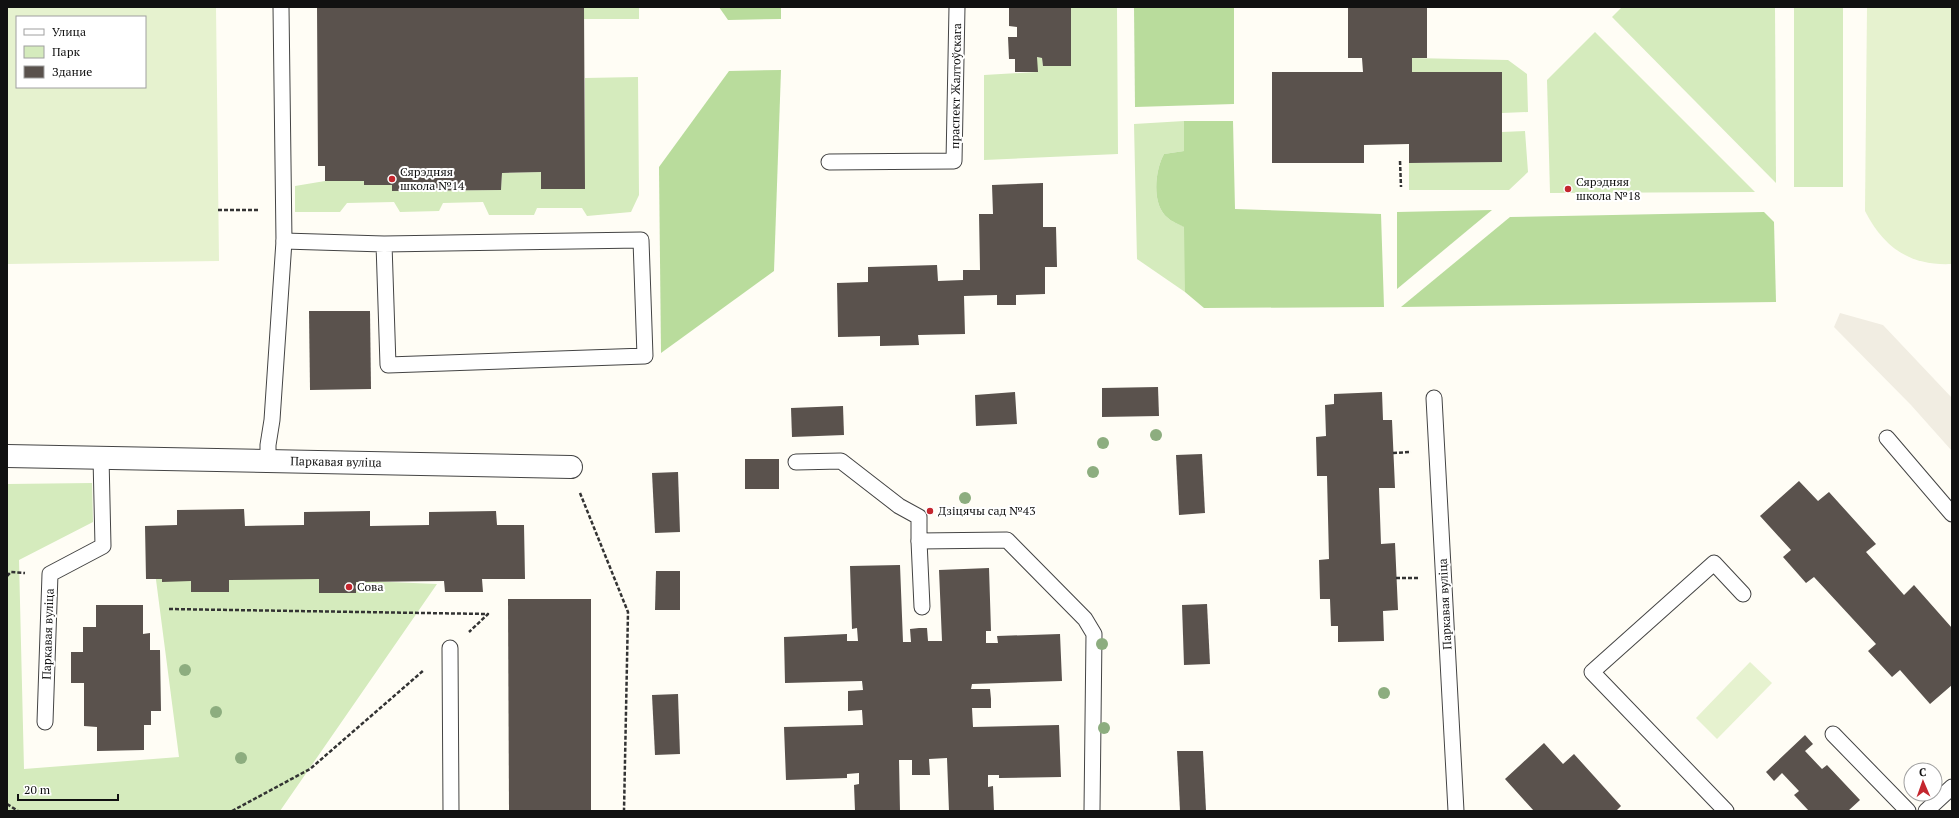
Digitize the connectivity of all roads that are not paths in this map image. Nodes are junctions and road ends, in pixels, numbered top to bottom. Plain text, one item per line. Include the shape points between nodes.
1 (281, 7) edge
2 (957, 7) edge
3 (829, 162) dead end
4 (284, 241) junction
5 (384, 244) junction
6 (1434, 398) dead end
7 (1887, 438) dead end
8 (7, 456) edge
9 (101, 457) junction
10 (268, 461) junction
11 (796, 462) dead end
12 (571, 467) road end
13 (1952, 514) edge
14 (919, 541) junction
15 (1743, 594) dead end
16 (922, 607) dead end
17 (450, 648) road end
18 (45, 722) dead end
19 (1833, 734) dead end
20 (1952, 787) edge
21 (451, 811) edge
22 (1092, 811) edge
23 (1456, 811) edge
24 (1726, 811) edge
25 (1908, 811) edge
26 (1926, 811) edge

1 - 4 lane
2 - 3 lane, праспект Жалтоўскага via 954,161
4 - 5 lane
4 - 10 lane
5 - 5 lane via 640,240 645,356 388,365
6 - 23 lane, Паркавая вуліца
7 - 13 lane
8 - 9 street, Паркавая вуліца
9 - 10 street, Паркавая вуліца
9 - 18 lane, Паркавая вуліца via 103,546 50,574
10 - 12 street, Паркавая вуліца
11 - 14 lane via 841,461 899,506 919,517
14 - 16 lane
14 - 22 lane via 1007,540 1085,619 1094,634
15 - 24 lane via 1714,563 1592,672
17 - 21 lane
19 - 25 lane
20 - 26 lane

